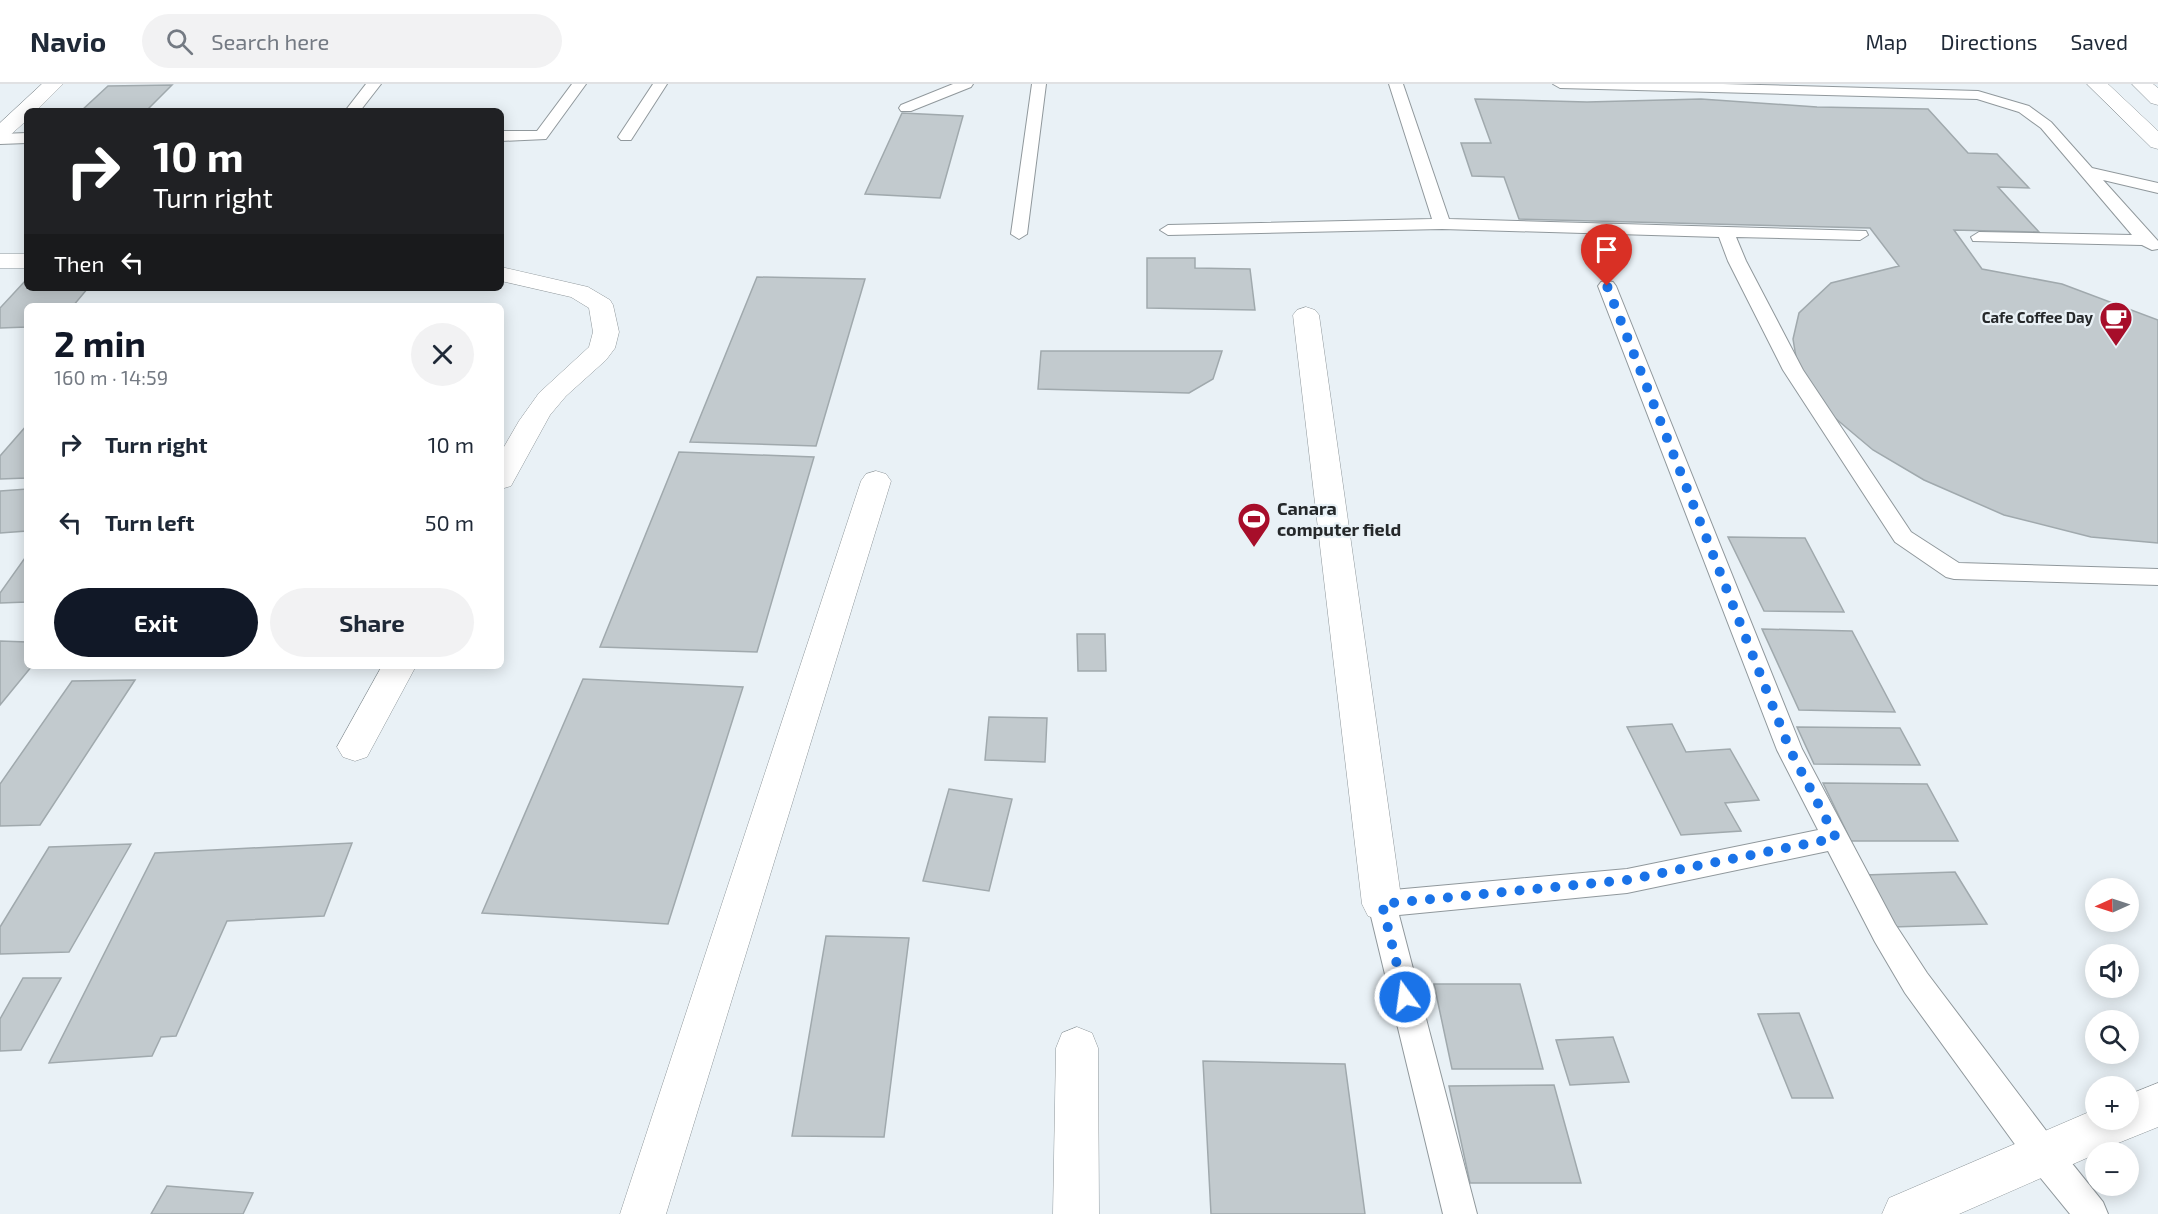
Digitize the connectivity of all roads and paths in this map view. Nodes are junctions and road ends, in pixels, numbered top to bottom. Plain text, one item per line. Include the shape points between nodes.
1 (53, 84) edge
2 (374, 84) edge
3 (579, 84) edge
4 (660, 84) edge
5 (966, 84) edge
6 (1039, 84) edge
7 (1396, 84) edge
8 (1560, 84) edge
9 (2097, 84) edge
10 (2142, 84) edge
11 (2158, 99) edge
12 (27, 108) edge
13 (354, 108) edge
14 (906, 108) dead end
15 (24, 111) edge
16 (3, 130) edge
17 (504, 136) edge
18 (24, 137) edge
19 (626, 137) dead end
20 (2158, 143) edge
21 (2087, 172) junction
22 (2158, 188) edge
23 (1442, 224) junction
24 (1168, 230) dead end
25 (1726, 232) junction
26 (1019, 234) dead end
27 (1860, 235) dead end
28 (1979, 237) dead end
29 (2152, 244) edge
30 (0, 261) edge
31 (24, 261) edge
32 (504, 275) edge
33 (1607, 286) dead end
34 (1306, 315) dead end
35 (504, 474) edge
36 (876, 481) dead end
37 (2158, 577) edge
38 (397, 669) edge
39 (355, 747) dead end
40 (1836, 838) junction
41 (1382, 904) junction
42 (1077, 1048) dead end
43 (2158, 1105) edge
44 (2139, 1113) edge
45 (2097, 1130) edge
46 (2042, 1153) junction
47 (643, 1214) edge
48 (1076, 1214) edge
49 (1460, 1214) edge
50 (1905, 1214) edge
51 (2091, 1214) edge

1 - 12 street
2 - 13 lane
3 - 17 lane via 541,136
4 - 19 lane
5 - 14 lane
6 - 26 lane
7 - 23 lane
8 - 21 lane via 1978,95 2024,109 2046,124
9 - 20 street
10 - 11 street
15 - 16 street
16 - 18 lane
21 - 22 lane
21 - 29 lane
23 - 24 lane
23 - 25 lane
25 - 27 lane
25 - 37 lane via 1793,370 1904,537 1954,571
28 - 29 lane
30 - 31 street
32 - 35 street via 579,292 601,305 606,327 604,343 586,366 555,391 536,416
33 - 40 lane via 1790,750
34 - 41 street
36 - 47 street
38 - 39 street
40 - 41 lane via 1627,880
40 - 46 lane via 1916,983
41 - 49 lane
42 - 48 street
43 - 44 street
45 - 46 street
46 - 50 street
46 - 51 lane

